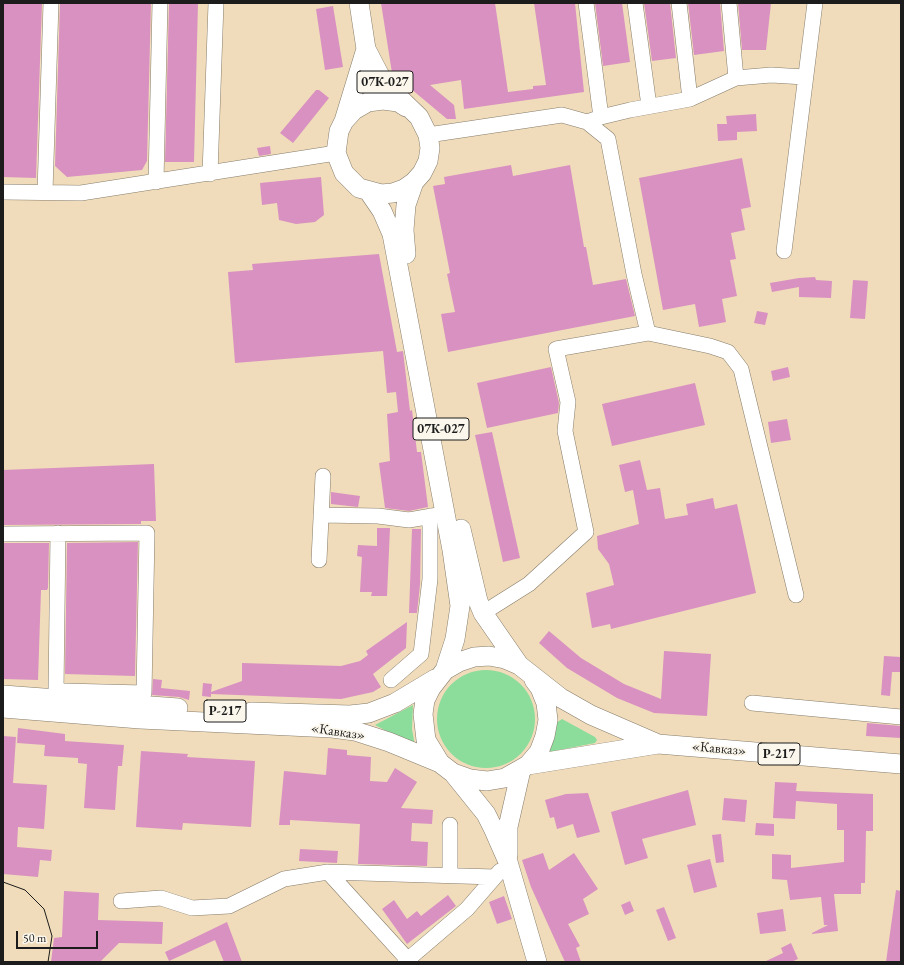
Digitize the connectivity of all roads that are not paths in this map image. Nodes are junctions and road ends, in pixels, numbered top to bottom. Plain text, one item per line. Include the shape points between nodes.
1 (51, 3) edge
2 (160, 3) edge
3 (216, 3) edge
4 (359, 3) edge
5 (586, 3) edge
6 (635, 3) edge
7 (679, 3) edge
8 (728, 3) edge
9 (815, 3) edge
10 (366, 49) junction
11 (806, 77) junction
12 (736, 78) junction
13 (690, 99) junction
14 (649, 106) junction
15 (412, 110) junction
16 (594, 120) junction
17 (344, 121) junction
18 (428, 135) junction
19 (336, 153) junction
20 (210, 174) junction
21 (156, 182) junction
22 (414, 182) junction
23 (3, 192) edge
24 (45, 192) junction
25 (369, 192) junction
26 (784, 251) dead end
27 (648, 333) junction
28 (323, 476) dead end
29 (437, 515) junction
30 (321, 516) junction
31 (58, 533) junction
32 (3, 534) edge
33 (319, 560) dead end
34 (796, 595) dead end
35 (484, 613) junction
36 (524, 670) junction
37 (442, 674) junction
38 (391, 680) dead end
39 (3, 688) edge
40 (56, 691) junction
41 (3, 695) edge
42 (752, 703) dead end
43 (3, 708) edge
44 (901, 717) edge
45 (658, 744) junction
46 (901, 764) edge
47 (447, 768) junction
48 (524, 768) junction
49 (450, 825) dead end
50 (508, 862) junction
51 (328, 872) junction
52 (450, 875) junction
53 (495, 877) junction
54 (121, 902) dead end
55 (407, 961) edge
56 (537, 962) edge

1 - 24 street
2 - 21 street
3 - 20 street
4 - 10 main road, 07К-027
5 - 16 street
6 - 14 street
7 - 13 street
8 - 12 street
9 - 11 street
10 - 15 main road, 07К-027 via 379,74
10 - 17 main road, 07К-027
11 - 12 street via 771,75
11 - 26 street
12 - 13 street
13 - 14 street
14 - 16 street
15 - 17 main road via 398,102 368,102 354,110
15 - 18 main road, 07К-027 via 419,117
16 - 18 street via 562,115
16 - 27 street via 608,139
17 - 19 main road, 07К-027 via 338,136
18 - 22 main road, 07К-027 via 428,161
19 - 20 street
19 - 25 main road, 07К-027 via 347,177 359,188
20 - 21 street
21 - 24 street via 81,193
22 - 25 main road via 393,193
22 - 35 main road, 07К-027 via 406,205 405,251 468,562 478,601
23 - 24 street
25 - 29 main road, 07К-027 via 382,211 392,234
27 - 34 street via 728,352 741,369
27 - 35 street via 556,349 568,402 565,430 586,532 529,584
28 - 30 street
29 - 30 street via 409,520 378,516
29 - 37 main road, 07К-027 via 460,606 455,639
29 - 38 street via 421,654
30 - 33 street
31 - 32 street
31 - 40 street
31 - 40 street via 147,533 144,693
35 - 36 main road, 07К-027
36 - 37 main road, «Кавказ» / Р-217 via 505,659 489,656 459,662
36 - 45 main road, «Кавказ» / Р-217 via 561,698 591,716
36 - 48 main road via 542,693 548,720 539,752
37 - 41 main road, «Кавказ» / Р-217 via 395,703 369,713 350,715 225,712
37 - 47 main road via 425,700 423,714 426,740
39 - 40 street
42 - 44 street
43 - 47 main road, «Кавказ» / Р-217 via 140,719 332,728 389,742
45 - 46 main road, «Кавказ» / Р-217
45 - 48 main road, «Кавказ» / Р-217
47 - 48 main road, «Кавказ» / Р-217 via 470,780 487,781 505,778
47 - 50 main road via 486,814
48 - 50 main road via 508,826
49 - 52 street
50 - 53 street
50 - 56 main road
51 - 52 street
51 - 54 street via 284,879 229,906 192,908 161,898
51 - 55 street
52 - 53 street
53 - 55 street via 467,909

